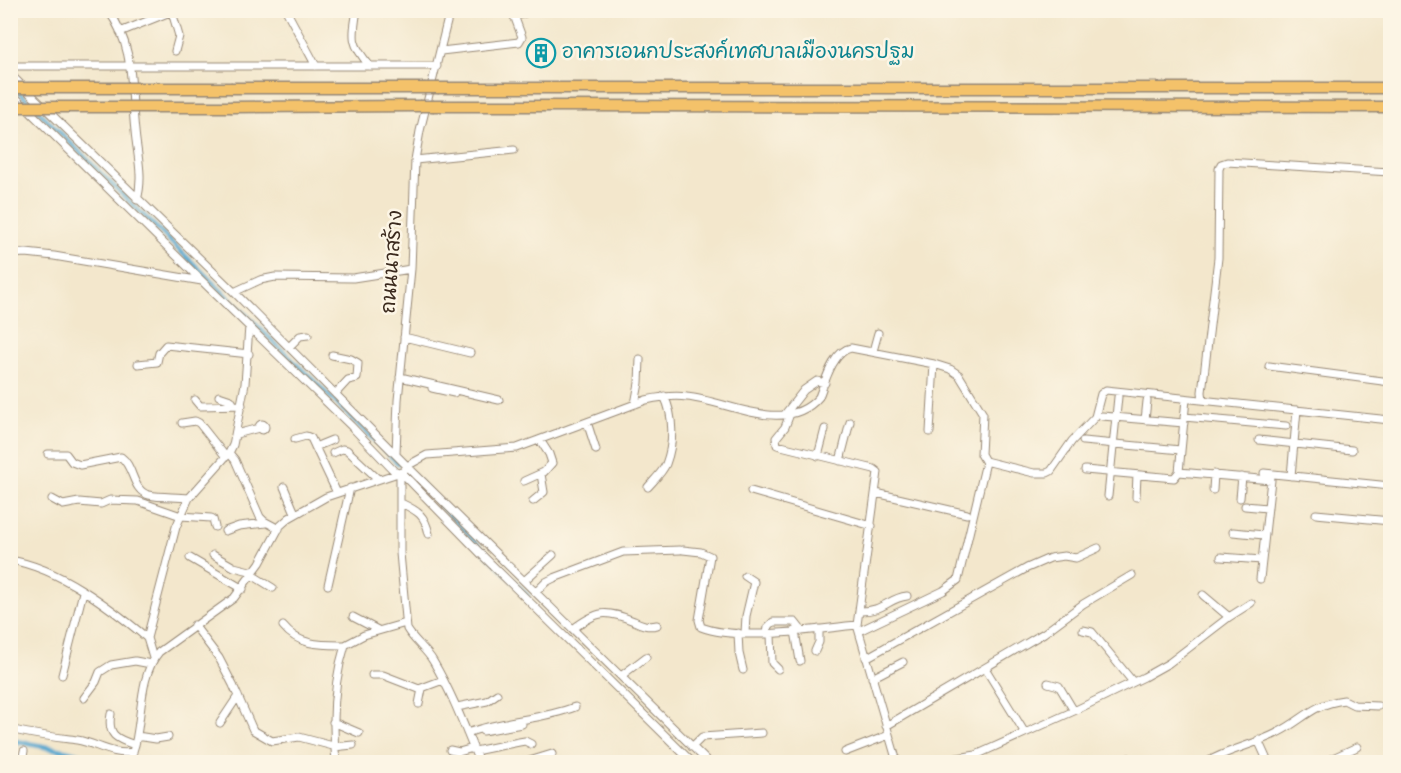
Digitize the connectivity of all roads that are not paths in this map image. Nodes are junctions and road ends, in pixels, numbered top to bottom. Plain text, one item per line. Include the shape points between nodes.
1 (108, 10) edge
2 (286, 10) edge
3 (357, 10) edge
4 (450, 10) edge
5 (533, 10) edge
6 (174, 11) edge
7 (513, 14) edge
8 (120, 32) junction
9 (175, 51) dead end
10 (441, 51) junction
11 (10, 66) edge
12 (132, 66) junction
13 (316, 66) junction
14 (370, 66) junction
15 (437, 66) junction
16 (10, 74) edge
17 (1390, 88) edge
18 (10, 90) edge
19 (10, 107) edge
20 (1390, 107) edge
21 (514, 150) dead end
22 (415, 160) junction
23 (1390, 172) edge
24 (137, 200) junction
25 (10, 254) edge
26 (411, 268) junction
27 (210, 281) junction
28 (234, 292) junction
29 (249, 326) junction
30 (878, 333) dead end
31 (308, 335) dead end
32 (404, 337) junction
33 (289, 347) junction
34 (873, 351) junction
35 (470, 353) dead end
36 (249, 354) junction
37 (332, 355) dead end
38 (640, 359) dead end
39 (138, 364) dead end
40 (934, 364) junction
41 (1269, 366) dead end
42 (400, 377) junction
43 (423, 382) junction
44 (1390, 382) edge
45 (825, 383) junction
46 (336, 393) junction
47 (454, 393) dead end
48 (219, 396) dead end
49 (664, 396) junction
50 (1118, 397) dead end
51 (1186, 399) junction
52 (195, 400) dead end
53 (499, 400) dead end
54 (1203, 400) junction
55 (1147, 401) dead end
56 (635, 404) junction
57 (238, 405) junction
58 (1297, 410) junction
59 (788, 414) junction
60 (1102, 416) dead end
61 (1117, 417) junction
62 (1145, 420) junction
63 (1184, 420) junction
64 (1390, 420) edge
65 (587, 422) junction
66 (850, 422) dead end
67 (182, 423) dead end
68 (1286, 426) dead end
69 (259, 428) dead end
70 (825, 429) dead end
71 (930, 432) dead end
72 (236, 434) junction
73 (295, 439) dead end
74 (332, 440) dead end
75 (540, 440) junction
76 (1259, 440) dead end
77 (1083, 441) dead end
78 (1295, 443) junction
79 (1114, 444) junction
80 (315, 447) junction
81 (596, 450) dead end
82 (1181, 450) junction
83 (1352, 450) dead end
84 (333, 453) dead end
85 (396, 453) junction
86 (48, 454) dead end
87 (228, 455) junction
88 (818, 456) junction
89 (840, 461) junction
90 (986, 462) junction
91 (401, 470) junction
92 (1085, 470) dead end
93 (1179, 472) junction
94 (1111, 473) junction
95 (1264, 473) dead end
96 (541, 474) junction
97 (1214, 474) junction
98 (1137, 475) junction
99 (1291, 476) junction
100 (1242, 477) junction
101 (378, 479) junction
102 (524, 481) dead end
103 (1390, 486) edge
104 (648, 487) dead end
105 (284, 488) dead end
106 (350, 488) junction
107 (1213, 490) dead end
108 (751, 491) dead end
109 (876, 492) junction
110 (337, 493) junction
111 (1108, 496) dead end
112 (1136, 497) dead end
113 (189, 498) junction
114 (1240, 498) dead end
115 (52, 499) dead end
116 (532, 501) dead end
117 (401, 503) junction
118 (1245, 506) dead end
119 (1267, 508) junction
120 (295, 513) junction
121 (967, 514) dead end
122 (1316, 514) dead end
123 (181, 516) junction
124 (1390, 521) edge
125 (267, 523) junction
126 (872, 526) junction
127 (215, 527) dead end
128 (279, 529) junction
129 (225, 531) dead end
130 (1233, 532) dead end
131 (429, 534) dead end
132 (1264, 535) junction
133 (1098, 548) dead end
134 (213, 555) dead end
135 (553, 555) dead end
136 (1221, 556) dead end
137 (11, 558) edge
138 (190, 558) dead end
139 (1262, 560) junction
140 (253, 574) junction
141 (1132, 575) dead end
142 (745, 576) dead end
143 (527, 579) junction
144 (1260, 579) dead end
145 (328, 585) dead end
146 (243, 588) junction
147 (273, 588) dead end
148 (83, 592) junction
149 (536, 592) junction
150 (1203, 595) dead end
151 (907, 596) dead end
152 (1251, 603) dead end
153 (859, 611) junction
154 (352, 617) dead end
155 (1229, 617) junction
156 (406, 623) junction
157 (194, 625) junction
158 (283, 626) dead end
159 (657, 626) dead end
160 (858, 628) junction
161 (573, 629) junction
162 (819, 629) junction
163 (378, 630) junction
164 (1083, 630) dead end
165 (799, 631) junction
166 (741, 633) junction
167 (769, 634) junction
168 (147, 638) junction
169 (345, 645) junction
170 (814, 651) dead end
171 (646, 657) dead end
172 (866, 658) junction
173 (152, 661) junction
174 (800, 661) dead end
175 (903, 662) dead end
176 (985, 668) junction
177 (778, 669) dead end
178 (743, 670) dead end
179 (62, 675) dead end
180 (372, 675) dead end
181 (621, 676) junction
182 (872, 678) junction
183 (443, 680) junction
184 (1133, 682) junction
185 (1048, 683) dead end
186 (422, 689) junction
187 (497, 694) dead end
188 (238, 696) junction
189 (84, 698) dead end
190 (419, 704) dead end
191 (1378, 706) dead end
192 (457, 707) junction
193 (575, 707) dead end
194 (1074, 711) junction
195 (111, 714) dead end
196 (549, 719) dead end
197 (333, 722) junction
198 (220, 723) dead end
199 (886, 726) junction
200 (10, 729) edge
201 (359, 733) dead end
202 (762, 733) dead end
203 (1025, 733) junction
204 (468, 735) junction
205 (889, 735) junction
206 (137, 736) junction
207 (168, 737) dead end
208 (1258, 740) junction
209 (272, 741) junction
210 (531, 744) dead end
211 (353, 745) dead end
212 (334, 747) junction
213 (692, 747) junction
214 (1356, 747) dead end
215 (134, 749) junction
216 (266, 749) dead end
217 (450, 750) dead end
218 (474, 750) junction
219 (24, 751) dead end
220 (845, 752) dead end
221 (552, 754) dead end
222 (1129, 758) dead end
223 (22, 762) edge
224 (130, 762) edge
225 (338, 762) edge
226 (479, 762) edge
227 (526, 762) edge
228 (692, 762) edge
229 (708, 762) edge
230 (897, 762) edge
231 (933, 762) edge
232 (1138, 762) edge
233 (1207, 762) edge
234 (1268, 762) edge
235 (1324, 762) edge

1 - 8 street
2 - 13 street
3 - 14 street via 354,40
4 - 10 street, ถนนนาสร้าง
5 - 7 street
6 - 8 street
6 - 9 street via 179,36
7 - 10 street via 522,37 519,42
8 - 12 street
10 - 15 street, ถนนนาสร้าง
11 - 12 street
12 - 13 street
12 - 24 street via 141,172
13 - 14 street
14 - 15 street
15 - 22 street, ถนนนาสร้าง
16 - 24 street
17 - 18 highway, bridge
18 - 27 street
19 - 20 highway, bridge
21 - 22 street
22 - 26 street, ถนนนาสร้าง
23 - 54 street via 1221,164 1218,258
24 - 27 street
25 - 27 street via 54,256
26 - 28 street via 353,278 275,277
26 - 32 street, ถนนนาสร้าง
27 - 28 street
27 - 29 street
28 - 33 street
29 - 36 street
29 - 91 street
30 - 34 street
31 - 33 street via 300,336
32 - 35 street
32 - 42 street, ถนนนาสร้าง
33 - 46 street
34 - 40 street
34 - 45 street via 844,349
36 - 39 street via 166,345 157,362
36 - 57 street
37 - 46 street via 351,359 359,367 357,378 348,380
38 - 56 street
40 - 71 street
40 - 90 street via 959,375 983,414 981,454
41 - 44 street
42 - 43 street
42 - 85 street, ถนนนาสร้าง
43 - 47 street via 442,392
43 - 53 street
45 - 59 street via 814,403
45 - 59 street via 817,381 804,390
46 - 85 street
48 - 57 street
49 - 56 street
49 - 59 street via 689,397 756,413
49 - 104 street via 671,422 667,457 662,471
50 - 61 street
51 - 54 street
51 - 63 street
51 - 90 street via 1106,390 1101,394 1095,417 1051,471 1034,473
52 - 57 street via 200,406
54 - 58 street
55 - 62 street
56 - 65 street
57 - 72 street
58 - 64 street
58 - 78 street
59 - 88 street via 785,427 776,438 777,445
60 - 61 street
61 - 62 street
61 - 79 street
62 - 63 street
63 - 68 street
63 - 82 street
65 - 75 street
65 - 81 street
66 - 89 street
67 - 87 street via 199,423
69 - 72 street
70 - 88 street
72 - 87 street
73 - 80 street via 309,436
74 - 80 street
75 - 91 street via 517,448 427,455
75 - 96 street via 552,463
76 - 78 street
77 - 79 street
78 - 83 street
78 - 99 street
79 - 82 street
79 - 94 street
80 - 110 street
82 - 93 street
84 - 101 street via 346,450
85 - 91 street
86 - 113 street via 66,454 80,465 121,457 146,494
87 - 113 street
87 - 125 street via 235,460 256,509
88 - 89 street
89 - 109 street via 878,472
90 - 160 street via 958,580 943,591
91 - 101 street
91 - 117 street
91 - 143 street
91 - 228 street via 493,567
92 - 94 street
93 - 97 street
93 - 98 street via 1174,478
94 - 98 street
94 - 111 street
95 - 99 street
96 - 102 street
96 - 116 street via 544,492
97 - 100 street
97 - 107 street
98 - 112 street
99 - 103 street
100 - 114 street
100 - 119 street via 1271,480
101 - 106 street
105 - 120 street
106 - 110 street
106 - 145 street
108 - 126 street
109 - 121 street
109 - 126 street
110 - 120 street
113 - 123 street
115 - 123 street via 63,505 138,501
117 - 131 street via 420,512
117 - 156 street via 400,553
118 - 119 street
119 - 132 street
120 - 128 street
122 - 124 street
123 - 127 street via 211,518
123 - 168 street
125 - 128 street
125 - 129 street
126 - 153 street
128 - 140 street
130 - 132 street
132 - 139 street
133 - 172 street via 1076,558 1056,556 1027,568
134 - 140 street
135 - 143 street
136 - 139 street
137 - 148 street via 40,567
138 - 146 street
139 - 144 street
140 - 146 street
140 - 147 street
141 - 176 street
142 - 166 street via 754,582
143 - 149 street
146 - 157 street
148 - 168 street
148 - 179 street
149 - 161 street
149 - 166 street via 554,578 623,552 701,552 710,556 701,627
150 - 155 street
151 - 153 street via 881,609
152 - 155 street
153 - 160 street
154 - 163 street
155 - 184 street via 1169,663
156 - 163 street
156 - 183 street
157 - 173 street via 166,645
157 - 188 street via 219,658
158 - 169 street via 296,639
159 - 161 street via 602,613
160 - 162 street
160 - 172 street
161 - 181 street
162 - 165 street
162 - 170 street
163 - 169 street
164 - 184 street via 1092,632
165 - 167 street
165 - 167 street via 795,622 780,622 770,624
165 - 174 street
166 - 167 street
166 - 178 street via 739,653
167 - 177 street via 772,663
168 - 173 street
169 - 197 street via 336,681
171 - 181 street
172 - 182 street
173 - 189 street via 111,666 100,672
173 - 206 street
175 - 182 street
176 - 199 street
176 - 203 street
180 - 186 street
181 - 213 street
182 - 199 street
183 - 186 street
183 - 192 street
184 - 194 street
185 - 194 street via 1059,686
186 - 190 street
187 - 192 street via 487,701
188 - 198 street
188 - 209 street via 253,730
191 - 208 street via 1354,705 1344,700 1329,703 1314,708 1275,735
192 - 204 street
193 - 204 street
194 - 203 street
195 - 215 street via 112,733
196 - 204 street
197 - 201 street
197 - 212 street
199 - 205 street
200 - 215 street via 78,740 118,753
202 - 213 street via 702,737
203 - 231 street via 976,755
204 - 218 street
205 - 220 street
205 - 230 street
206 - 207 street
206 - 215 street
208 - 233 street
208 - 234 street
209 - 212 street via 299,737
209 - 216 street
210 - 218 street via 525,741
211 - 212 street
212 - 225 street
213 - 229 street
214 - 235 street
215 - 224 street
217 - 218 street
218 - 226 street
219 - 223 street
221 - 227 street
222 - 232 street

